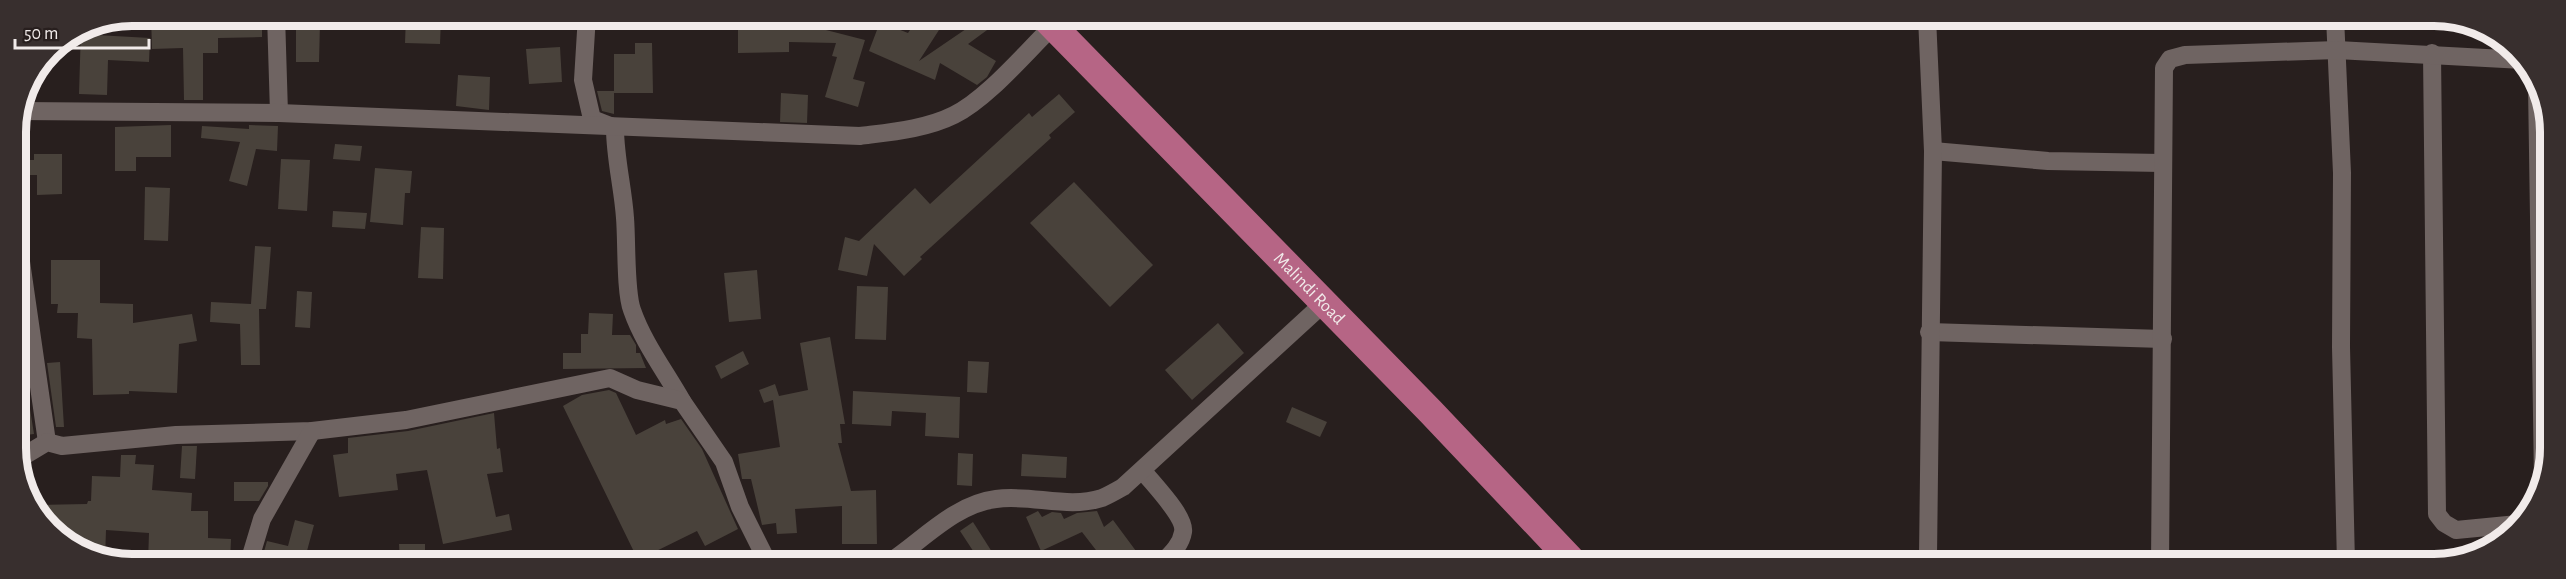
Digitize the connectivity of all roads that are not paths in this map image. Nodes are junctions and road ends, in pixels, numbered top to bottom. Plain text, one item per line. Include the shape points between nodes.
1 (276, 26) edge
2 (587, 26) edge
3 (1044, 26) edge
4 (1053, 26) edge
5 (1927, 26) edge
6 (2336, 26) edge
7 (2337, 50) junction
8 (2432, 53) junction
9 (2513, 59) edge
10 (2536, 103) edge
11 (27, 111) edge
12 (279, 113) junction
13 (615, 128) junction
14 (1933, 151) junction
15 (2162, 163) junction
16 (26, 296) edge
17 (1324, 303) junction
18 (2540, 312) edge
19 (1929, 332) junction
20 (2163, 339) junction
21 (682, 401) junction
22 (312, 431) junction
23 (47, 442) junction
24 (26, 454) edge
25 (1143, 471) junction
26 (2507, 525) edge
27 (1565, 553) edge
28 (1928, 553) edge
29 (2160, 553) edge
30 (2346, 553) edge
31 (251, 554) edge
32 (763, 554) edge
33 (901, 554) edge
34 (1171, 554) edge

1 - 12 street
2 - 13 street via 583,80 592,119
3 - 13 street via 983,95 955,115 912,129 860,136
4 - 17 highway, Malindi Road
5 - 14 street
6 - 7 street
7 - 8 street
7 - 15 street via 2185,55 2170,59 2164,68
7 - 30 street
8 - 9 street
8 - 26 street via 2437,514 2456,530
10 - 18 street
11 - 12 street
12 - 13 street
13 - 21 street via 630,307 644,339
14 - 15 street via 2048,161
14 - 19 street
15 - 20 street
16 - 23 street
17 - 25 street
17 - 27 highway, Malindi Road
19 - 20 street
19 - 28 street
20 - 29 street
21 - 22 street via 637,390 610,378 406,420
21 - 32 street via 724,462 740,507
22 - 23 street via 176,435 62,446
22 - 31 street via 262,519
23 - 24 street
25 - 33 street via 1102,498 1076,502 997,498 977,503
25 - 34 street via 1180,517 1184,531

